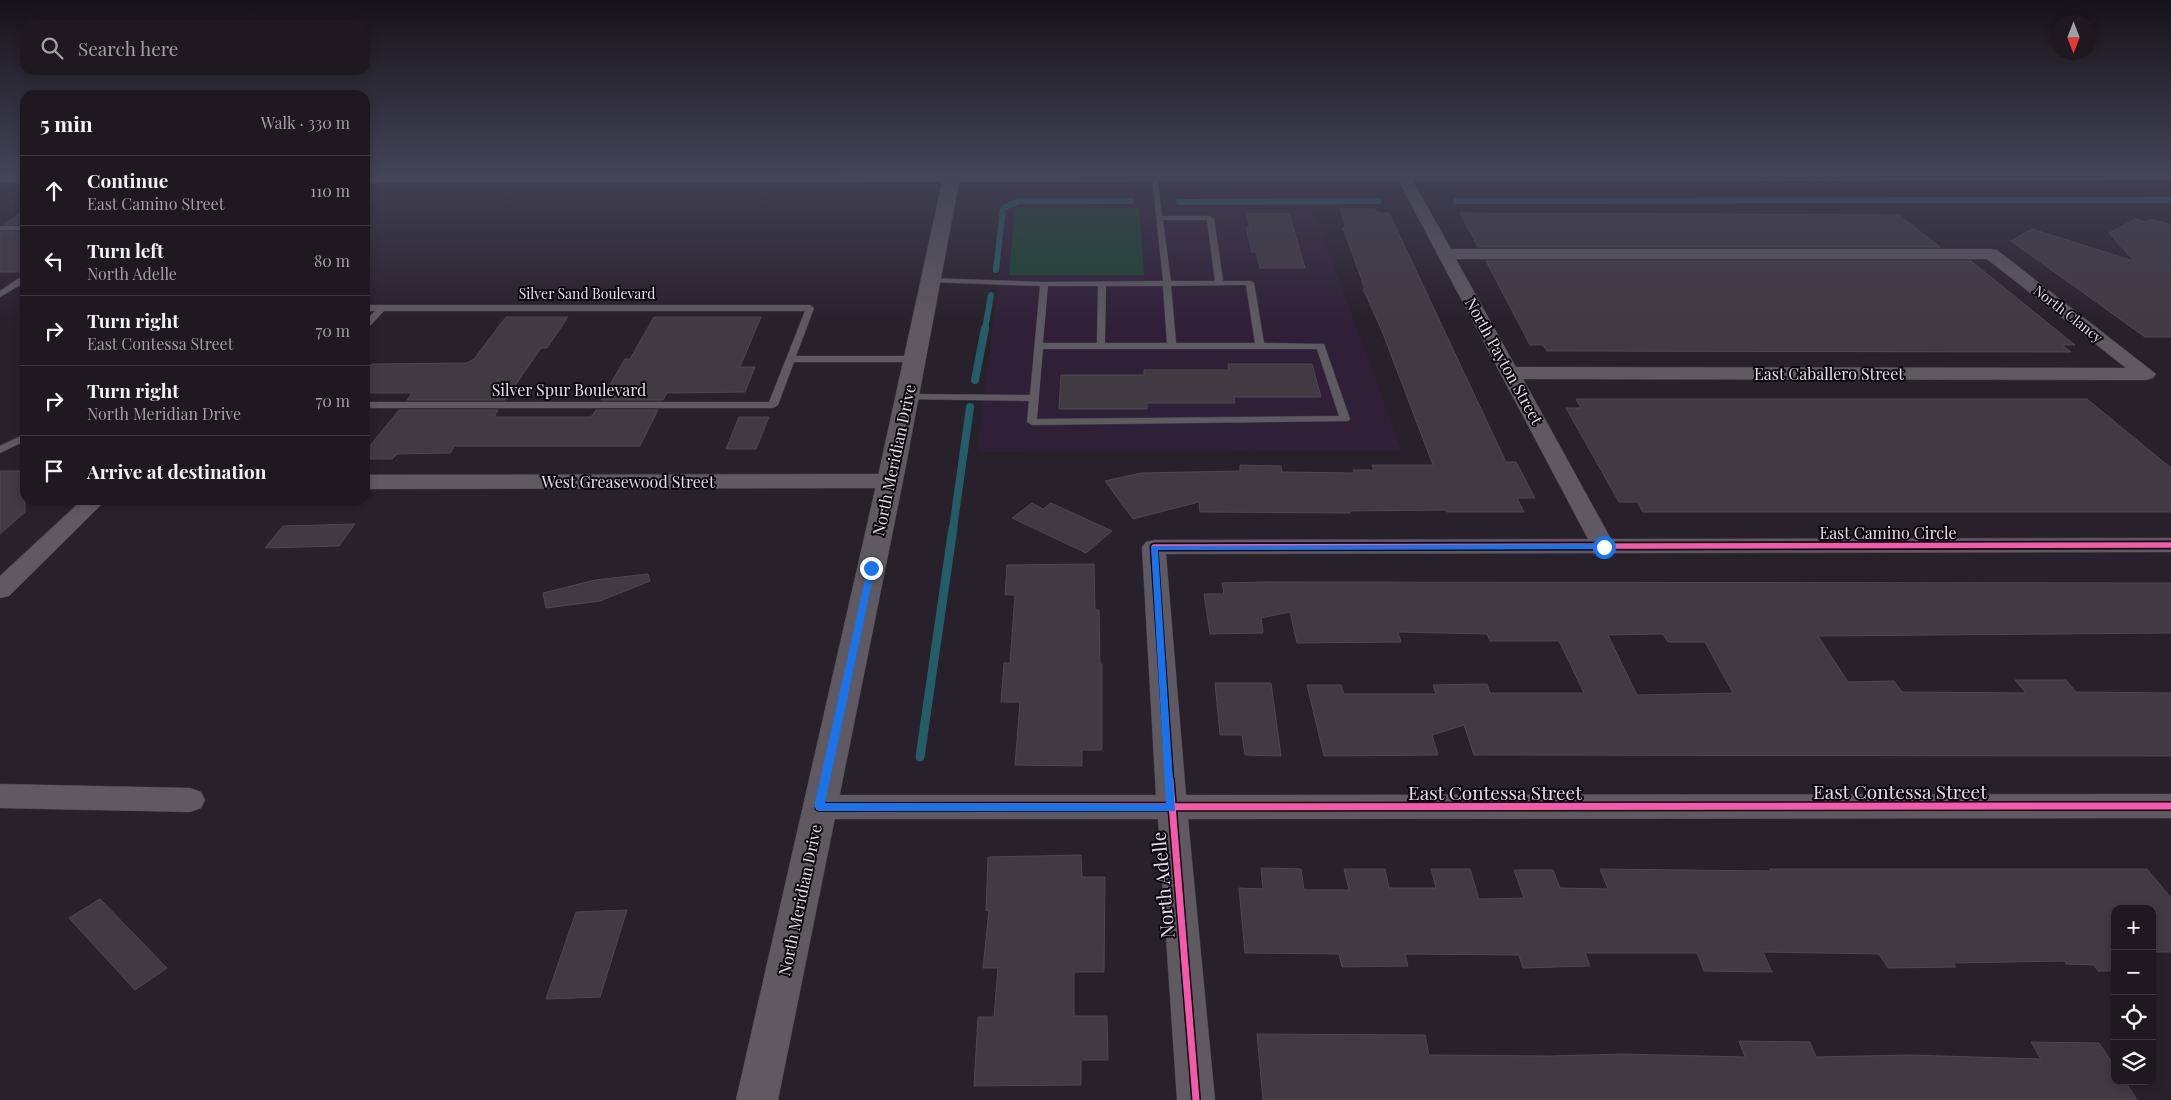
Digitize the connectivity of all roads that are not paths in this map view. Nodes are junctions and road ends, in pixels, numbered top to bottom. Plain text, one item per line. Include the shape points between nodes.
1 (942, 221) edge
2 (1159, 221) edge
3 (1210, 221) edge
4 (1428, 221) edge
5 (0, 228) edge
6 (20, 228) edge
7 (1446, 254) junction
8 (930, 280) junction
9 (20, 281) edge
10 (1102, 283) junction
11 (1167, 283) junction
12 (1219, 283) junction
13 (1044, 284) junction
14 (0, 295) edge
15 (370, 308) edge
16 (382, 308) junction
17 (370, 321) edge
18 (1038, 346) junction
19 (1101, 346) junction
20 (1172, 346) junction
21 (1260, 346) junction
22 (790, 359) junction
23 (914, 359) junction
24 (1511, 373) junction
25 (2146, 374) joint
26 (907, 397) junction
27 (1034, 398) junction
28 (370, 405) edge
29 (20, 440) edge
30 (0, 450) edge
31 (890, 481) junction
32 (370, 482) edge
33 (90, 505) edge
34 (2171, 545) edge
35 (1604, 547) junction
36 (1154, 548) joint
37 (0, 590) edge
38 (0, 796) edge
39 (190, 800) dead end
40 (2171, 806) edge
41 (819, 807) junction
42 (1172, 808) junction
43 (757, 1100) edge
44 (1196, 1100) edge

1 - 8 main road, North Meridian Drive
2 - 11 lane
3 - 12 lane
4 - 7 street, North Payton Street
5 - 6 lane
7 - 24 street, North Payton Street
7 - 25 street, North Clancy via 1990,254
8 - 13 lane
8 - 23 main road, North Meridian Drive
9 - 14 lane
10 - 11 lane
10 - 13 lane
10 - 19 lane
11 - 12 lane
11 - 20 lane
12 - 21 lane via 1250,283
13 - 18 lane
15 - 16 lane, Silver Sand Boulevard
16 - 17 lane
16 - 22 lane, Silver Sand Boulevard via 810,308
18 - 19 lane
18 - 27 lane
19 - 20 lane
20 - 21 lane
21 - 27 lane via 1322,346 1345,418 1032,422
22 - 23 lane
22 - 28 lane, Silver Spur Boulevard via 773,405
23 - 26 main road, North Meridian Drive
24 - 25 street, East Caballero Street
24 - 35 street, North Payton Street
26 - 27 lane
26 - 31 main road, North Meridian Drive
29 - 30 lane
31 - 32 street, West Greasewood Street
31 - 41 main road, North Meridian Drive
33 - 37 street
34 - 35 street, East Camino Circle
35 - 36 street, East Camino Circle
36 - 42 street, North Adelle
38 - 39 street
40 - 42 street, East Contessa Street
41 - 42 street, East Contessa Street
41 - 43 main road, North Meridian Drive
42 - 44 street, North Adelle

